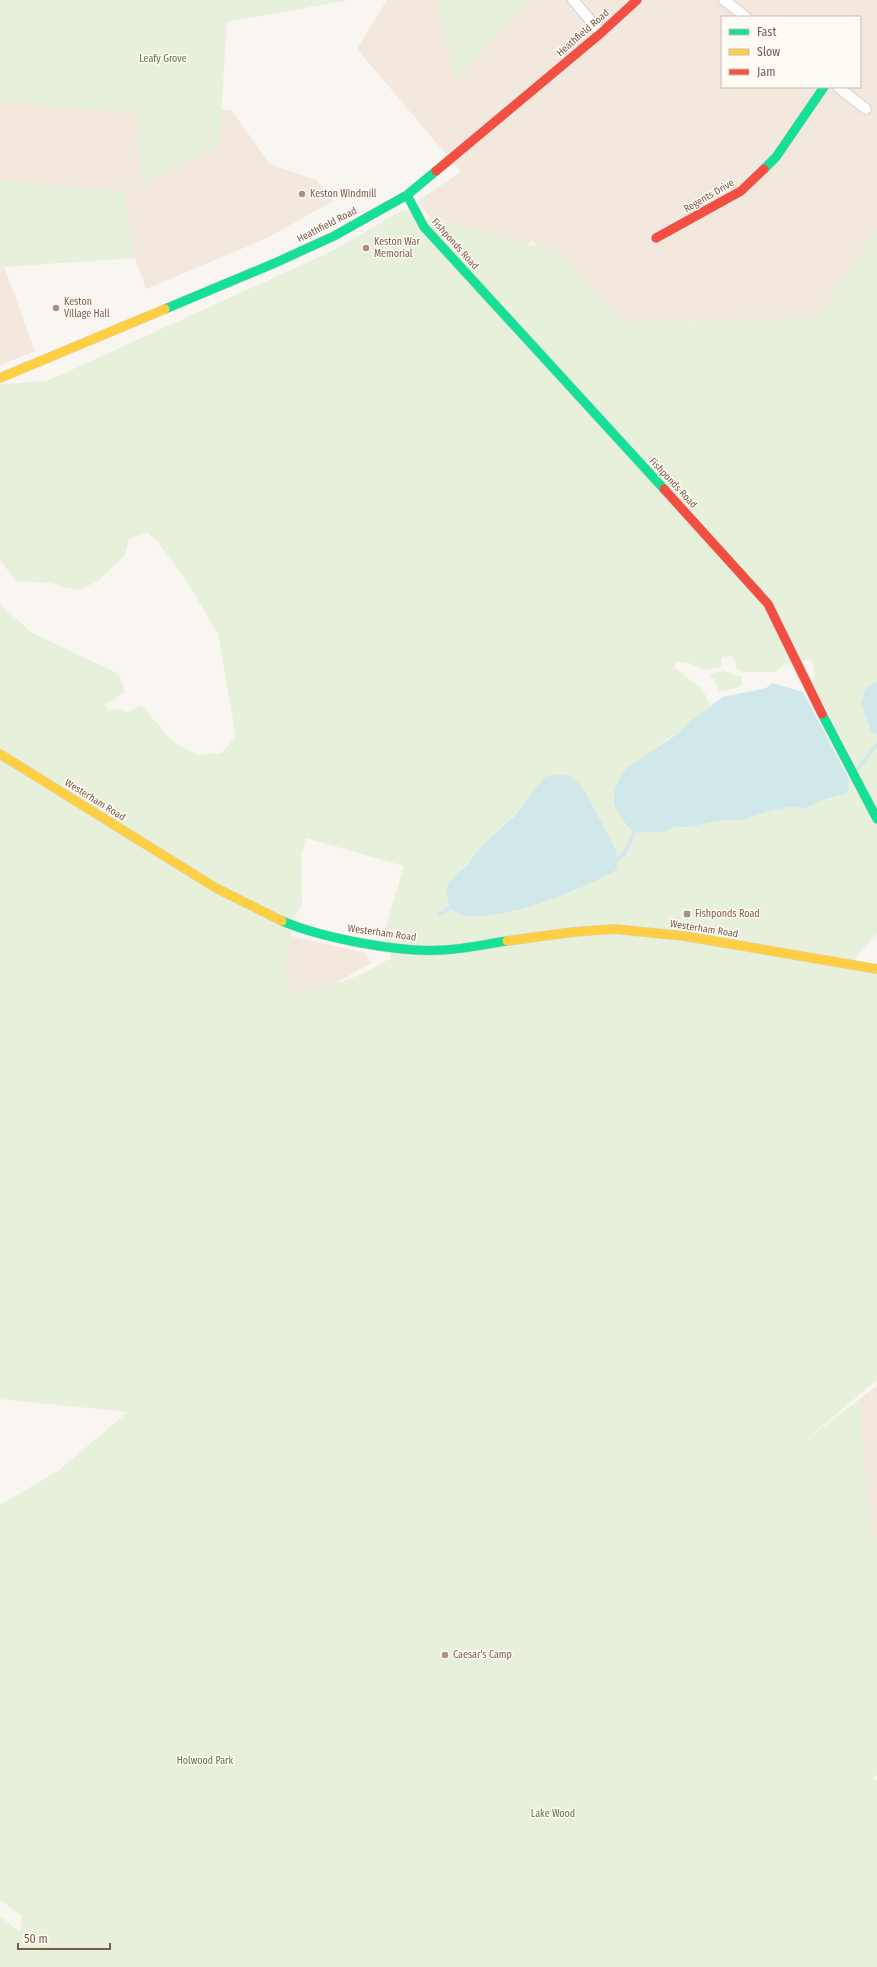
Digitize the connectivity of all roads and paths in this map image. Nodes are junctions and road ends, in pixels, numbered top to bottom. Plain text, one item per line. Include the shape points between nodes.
1 (573, 0) edge
2 (637, 0) edge
3 (724, 0) edge
4 (745, 16) edge
5 (601, 33) junction
6 (823, 88) edge
7 (839, 88) edge
8 (866, 108) dead end
9 (407, 195) junction
10 (656, 238) dead end
11 (0, 378) edge
12 (0, 754) edge
13 (877, 819) edge
14 (877, 969) edge

1 - 5 street
2 - 5 main road, Heathfield Road
3 - 4 street
5 - 9 main road, Heathfield Road
6 - 10 main road, Regents Drive via 776,157 741,191
7 - 8 street
9 - 11 main road, Heathfield Road via 334,236 275,263
9 - 13 main road, Fishponds Road via 424,228 768,604 808,688
12 - 14 main road, Westerham Road via 216,888 284,922 320,933 407,949 443,950 573,932 614,929 684,936

